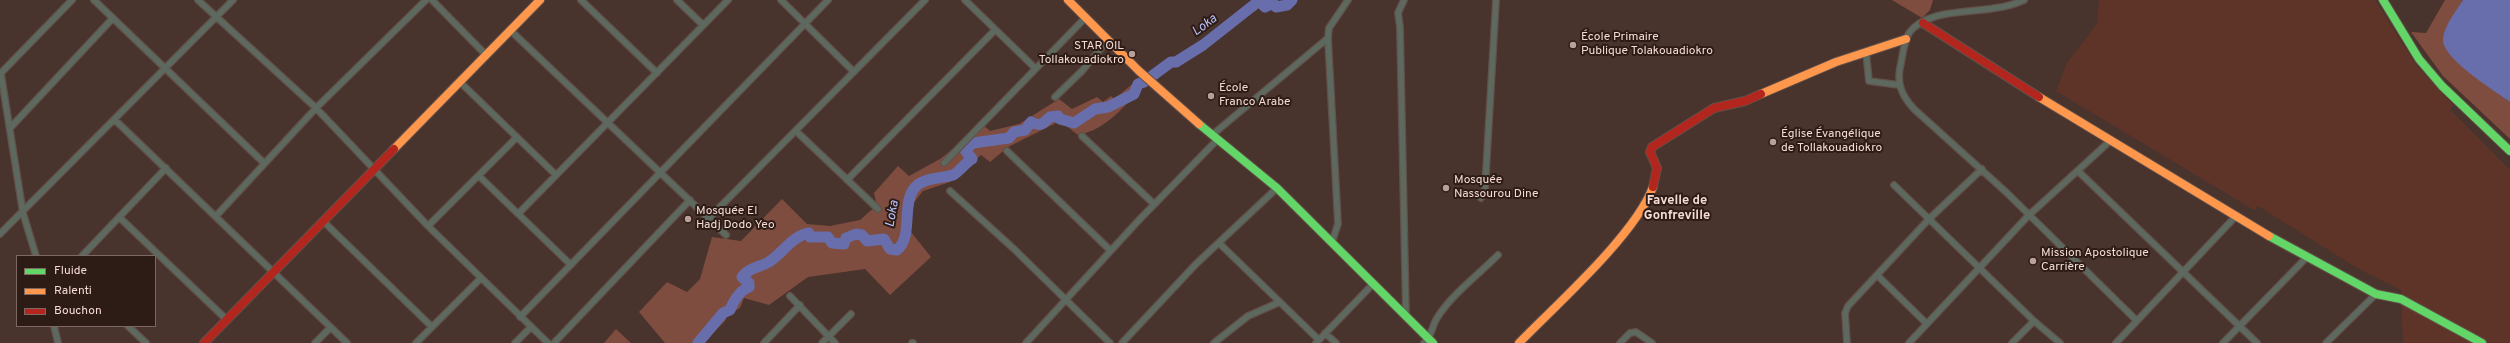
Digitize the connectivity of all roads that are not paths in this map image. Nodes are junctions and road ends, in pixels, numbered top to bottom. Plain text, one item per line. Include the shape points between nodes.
1 (72, 0) edge
2 (94, 0) edge
3 (198, 0) edge
4 (233, 0) edge
5 (426, 0) edge
6 (432, 0) edge
7 (540, 0) edge
8 (581, 0) edge
9 (677, 0) edge
10 (728, 0) edge
11 (781, 0) edge
12 (828, 0) edge
13 (925, 0) edge
14 (965, 0) edge
15 (1068, 0) edge
16 (1348, 0) edge
17 (1404, 0) edge
18 (1496, 0) edge
19 (2024, 0) edge
20 (2383, 0) edge
21 (216, 17) junction
22 (113, 18) junction
23 (1086, 18) junction
24 (806, 23) junction
25 (1923, 23) junction
26 (703, 25) junction
27 (510, 30) junction
28 (995, 30) junction
29 (1328, 38) junction
30 (1906, 39) junction
31 (1108, 40) junction
32 (1866, 52) junction
33 (486, 55) junction
34 (166, 68) junction
35 (1035, 68) junction
36 (854, 72) junction
37 (657, 73) junction
38 (1, 74) edge
39 (460, 82) junction
40 (1899, 85) junction
41 (1055, 97) dead end
42 (316, 108) junction
43 (115, 120) junction
44 (607, 124) junction
45 (11, 127) junction
46 (796, 131) junction
47 (1082, 136) dead end
48 (517, 137) junction
49 (1214, 138) junction
50 (2110, 142) junction
51 (1007, 151) dead end
52 (2510, 151) edge
53 (264, 163) junction
54 (944, 163) dead end
55 (166, 168) junction
56 (1982, 169) junction
57 (373, 170) junction
58 (660, 171) junction
59 (2079, 172) junction
60 (556, 175) junction
61 (479, 176) junction
62 (847, 180) junction
63 (1894, 185) dead end
64 (1277, 188) junction
65 (950, 191) dead end
66 (1481, 198) dead end
67 (690, 200) junction
68 (1154, 204) junction
69 (878, 209) dead end
70 (23, 213) junction
71 (518, 214) junction
72 (216, 216) junction
73 (2028, 216) junction
74 (2236, 216) junction
75 (119, 217) junction
76 (708, 219) junction
77 (1929, 219) junction
78 (324, 222) junction
79 (428, 226) junction
80 (0, 234) edge
81 (726, 235) dead end
82 (1332, 242) junction
83 (1219, 243) junction
84 (1110, 250) junction
85 (36, 255) edge
86 (83, 255) edge
87 (1498, 255) dead end
88 (2306, 258) junction
89 (571, 265) junction
90 (1980, 268) junction
91 (274, 271) junction
92 (2184, 273) junction
93 (1877, 275) junction
94 (481, 278) junction
95 (1372, 285) junction
96 (2376, 294) junction
97 (790, 296) dead end
98 (1066, 302) junction
99 (1280, 302) junction
100 (800, 305) junction
101 (851, 314) dead end
102 (520, 317) junction
103 (1406, 317) junction
104 (227, 320) junction
105 (2136, 320) junction
106 (2034, 321) junction
107 (1927, 324) junction
108 (431, 326) junction
109 (2240, 326) junction
110 (54, 327) edge
111 (129, 327) edge
112 (531, 327) junction
113 (330, 328) junction
114 (1325, 333) junction
115 (829, 337) junction
116 (1317, 342) edge
117 (1429, 342) edge
118 (58, 343) edge
119 (146, 343) edge
120 (204, 343) edge
121 (315, 343) edge
122 (347, 343) edge
123 (416, 343) edge
124 (515, 343) edge
125 (548, 343) edge
126 (554, 343) edge
127 (764, 343) edge
128 (822, 343) edge
129 (835, 343) edge
130 (1026, 343) edge
131 (1110, 343) edge
132 (1122, 343) edge
133 (1214, 343) edge
134 (1336, 343) edge
135 (1519, 343) edge
136 (1620, 343) edge
137 (1652, 343) edge
138 (1847, 343) edge
139 (1909, 343) edge
140 (2012, 343) edge
141 (2060, 343) edge
142 (2116, 343) edge
143 (2223, 343) edge
144 (2257, 343) edge
145 (2326, 343) edge
146 (2482, 343) edge

1 - 38 street
2 - 22 street
3 - 21 street
4 - 21 street
5 - 42 street
6 - 33 street
7 - 27 street
8 - 37 street
9 - 26 street
10 - 26 street
11 - 24 street
12 - 24 street
13 - 36 street
14 - 28 street
15 - 23 street
16 - 29 street via 1330,28
17 - 103 street via 1398,13
18 - 66 street via 1485,189
19 - 25 street via 1993,9 1966,10 1938,16
20 - 52 street via 2419,58 2442,86
21 - 34 street
21 - 42 street
22 - 34 street
22 - 45 street
23 - 31 street
23 - 35 street
24 - 36 street
24 - 58 street
25 - 30 street via 1910,32
25 - 50 street via 1958,48
26 - 37 street
27 - 33 street
27 - 44 street
28 - 35 street
28 - 62 street
29 - 49 street
29 - 82 street via 1338,224
30 - 32 street
30 - 40 street
31 - 41 street via 1082,71
31 - 49 street
32 - 40 street via 1869,81
32 - 135 street via 1745,101 1714,108 1652,147 1650,152 1656,165 1657,177 1650,196 1634,220 1572,290
33 - 39 street
34 - 43 street
34 - 53 street
35 - 54 street
36 - 46 street
37 - 44 street
38 - 45 street
39 - 48 street
39 - 57 street
40 - 56 street via 1904,98 1914,110
42 - 53 street
42 - 57 street
43 - 55 street
43 - 70 street
44 - 58 street
44 - 60 street
45 - 70 street
46 - 62 street
46 - 76 street
47 - 68 street
48 - 60 street
48 - 61 street
49 - 64 street
49 - 68 street
50 - 59 street
50 - 74 street
51 - 84 street
53 - 72 street
55 - 72 street
55 - 75 street
56 - 73 street
56 - 77 street
57 - 78 street
57 - 79 street
58 - 67 street
58 - 89 street
59 - 73 street
59 - 92 street
60 - 71 street
61 - 71 street
61 - 79 street
62 - 69 street
63 - 77 street
64 - 82 street
64 - 83 street
65 - 98 street via 1014,249
67 - 76 street
67 - 126 street
68 - 84 street
70 - 80 street
70 - 85 street
71 - 89 street
72 - 91 street
73 - 90 street
73 - 105 street
74 - 88 street
74 - 92 street
75 - 86 street
75 - 104 street
76 - 81 street
77 - 90 street
77 - 93 street
78 - 91 street
78 - 108 street
79 - 94 street
82 - 95 street
83 - 99 street
83 - 132 street
84 - 98 street
87 - 117 street via 1436,319
88 - 96 street
88 - 109 street
89 - 102 street
90 - 106 street
90 - 107 street
91 - 104 street
91 - 113 street
92 - 105 street
92 - 109 street
93 - 107 street
93 - 138 street via 1848,306 1845,313
94 - 102 street
94 - 108 street
95 - 103 street
95 - 114 street
96 - 145 street
96 - 146 street via 2401,299
97 - 100 street
98 - 130 street
98 - 131 street
99 - 116 street
99 - 133 street via 1248,316
100 - 115 street
100 - 127 street
101 - 115 street
102 - 112 street
103 - 117 street
104 - 120 street
105 - 142 street
106 - 140 street
106 - 141 street
107 - 139 street
108 - 123 street
109 - 143 street
109 - 144 street
110 - 118 street
111 - 119 street
112 - 124 street
112 - 125 street
113 - 121 street
113 - 122 street
114 - 116 street
114 - 134 street
115 - 128 street
115 - 129 street
136 - 137 street via 1630,333 1636,332

